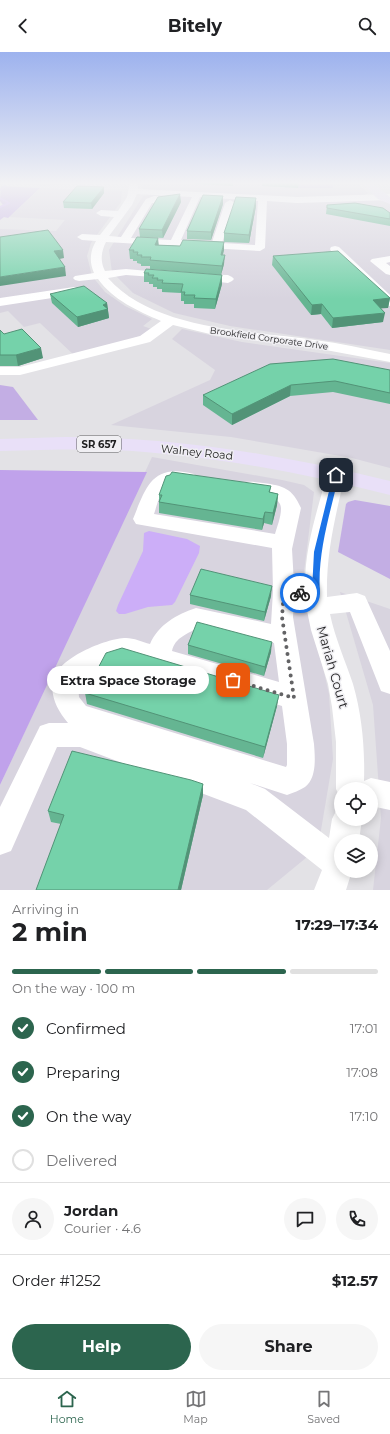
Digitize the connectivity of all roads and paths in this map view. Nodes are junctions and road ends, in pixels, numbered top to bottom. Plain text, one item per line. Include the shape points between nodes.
1 (115, 221) edge
2 (137, 221) edge
3 (185, 221) edge
4 (224, 221) edge
5 (261, 221) edge
6 (82, 237) dead end
7 (102, 239) junction
8 (124, 241) junction
9 (175, 243) junction
10 (216, 246) junction
11 (336, 249) dead end
12 (390, 259) edge
13 (390, 272) edge
14 (79, 278) dead end
15 (228, 278) dead end
16 (105, 280) junction
17 (0, 302) edge
18 (390, 302) edge
19 (217, 317) dead end
20 (171, 320) junction
21 (206, 329) junction
22 (390, 358) edge
23 (0, 372) edge
24 (0, 445) edge
25 (336, 475) junction
26 (206, 481) edge
27 (230, 484) edge
28 (390, 488) edge
29 (283, 543) junction
30 (284, 591) junction
31 (317, 600) junction
32 (285, 636) junction
33 (158, 657) junction
34 (390, 683) edge
35 (294, 698) junction
36 (355, 782) edge
37 (378, 793) edge
38 (390, 796) edge
39 (0, 840) edge
40 (334, 859) edge

1 - 7 street
2 - 8 street
3 - 9 street
4 - 10 street
5 - 10 street via 260,248
6 - 7 street
7 - 8 street
7 - 16 street via 96,256 97,266
8 - 9 street
9 - 10 street
11 - 18 street
12 - 13 street via 376,261
14 - 16 street
15 - 16 street via 126,272
16 - 17 street
16 - 20 street, Brookfield Corporate Drive via 132,303
19 - 21 street
20 - 21 street, Brookfield Corporate Drive
20 - 23 street via 145,339 20,371
21 - 22 street, Brookfield Corporate Drive via 315,344
24 - 25 main road, Walney Road / SR 657 via 102,444 153,447 255,459
25 - 28 main road, Walney Road / SR 657
25 - 31 street, Mariah Court via 317,552
26 - 29 street via 175,476 157,483 143,519
27 - 29 street via 277,491 288,500 291,508
29 - 30 street
30 - 31 street
30 - 32 street via 282,617
31 - 34 street via 357,602
31 - 36 street, Mariah Court via 322,633 343,694
32 - 33 street via 196,617 165,637
32 - 35 street
33 - 35 street
33 - 35 street via 128,648 114,648 98,654 65,680 65,697 78,715 287,780 296,776 301,766
37 - 38 street
39 - 40 street via 49,735 80,735 255,799

